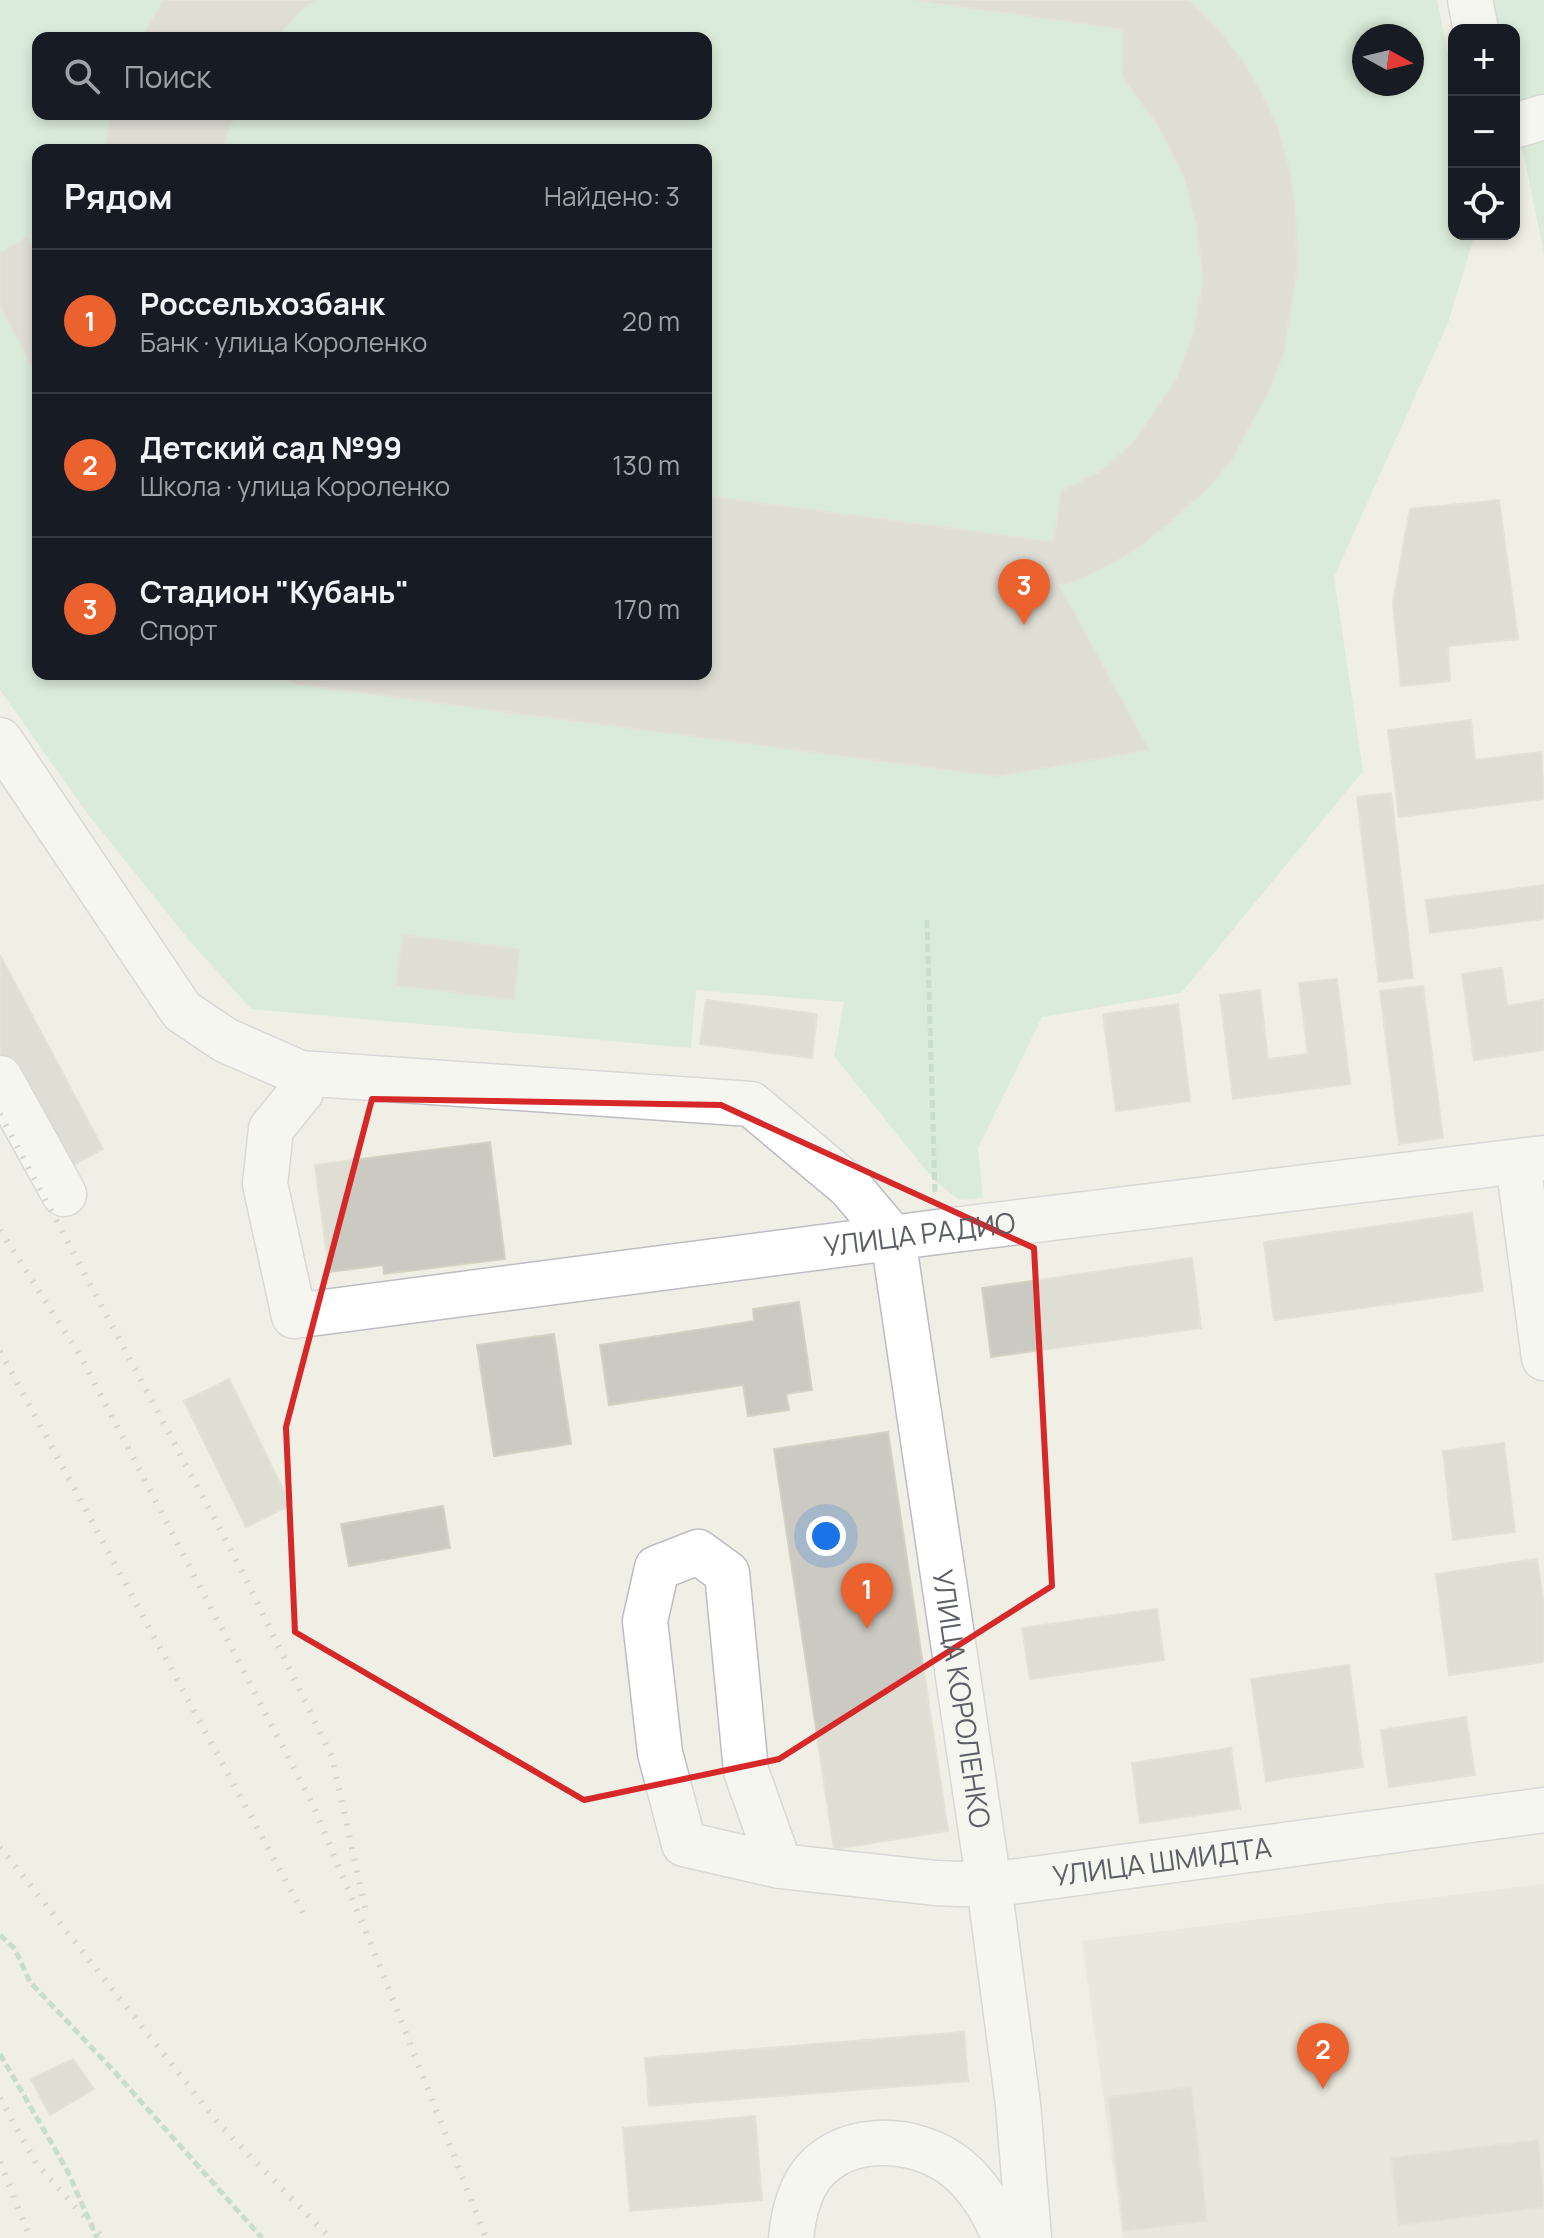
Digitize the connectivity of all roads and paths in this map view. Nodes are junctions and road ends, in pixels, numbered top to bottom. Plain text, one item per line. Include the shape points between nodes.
1 (1470, 0) edge
2 (1475, 24) edge
3 (1544, 117) edge
4 (1520, 124) edge
5 (0, 740) edge
6 (927, 920) dead end
7 (300, 1073) junction
8 (0, 1078) edge
9 (1531, 1160) edge
10 (64, 1194) dead end
11 (937, 1232) junction
12 (893, 1238) junction
13 (1544, 1358) edge
14 (1544, 1810) edge
15 (780, 1866) junction
16 (989, 1885) junction
17 (0, 1935) edge
18 (0, 2054) edge
19 (1007, 2234) edge
20 (97, 2238) edge
21 (262, 2238) edge
22 (791, 2238) edge

1 - 2 street
3 - 4 street
5 - 7 street via 182,1011 225,1040
6 - 11 path
7 - 12 street via 751,1104 850,1187
7 - 12 street, УЛИЦА РАДИО via 301,1092 271,1129 265,1184 294,1316
8 - 10 street
9 - 11 street, УЛИЦА РАДИО
9 - 13 street
11 - 12 street, УЛИЦА РАДИО
12 - 16 street, УЛИЦА КОРОЛЕНКО
14 - 16 street, УЛИЦА ШМИДТА
15 - 15 street, УЛИЦА ШМИДТА via 684,1844 660,1753 645,1621 657,1568 698,1552 727,1573 746,1771
15 - 16 street, УЛИЦА ШМИДТА
16 - 19 street, УЛИЦА КОРОЛЕНКО via 1024,2159
17 - 21 path via 15,1949 30,1982
18 - 20 path via 67,2170
19 - 22 street via 974,2183 954,2166 929,2152 878,2142 852,2146 806,2182 794,2211

